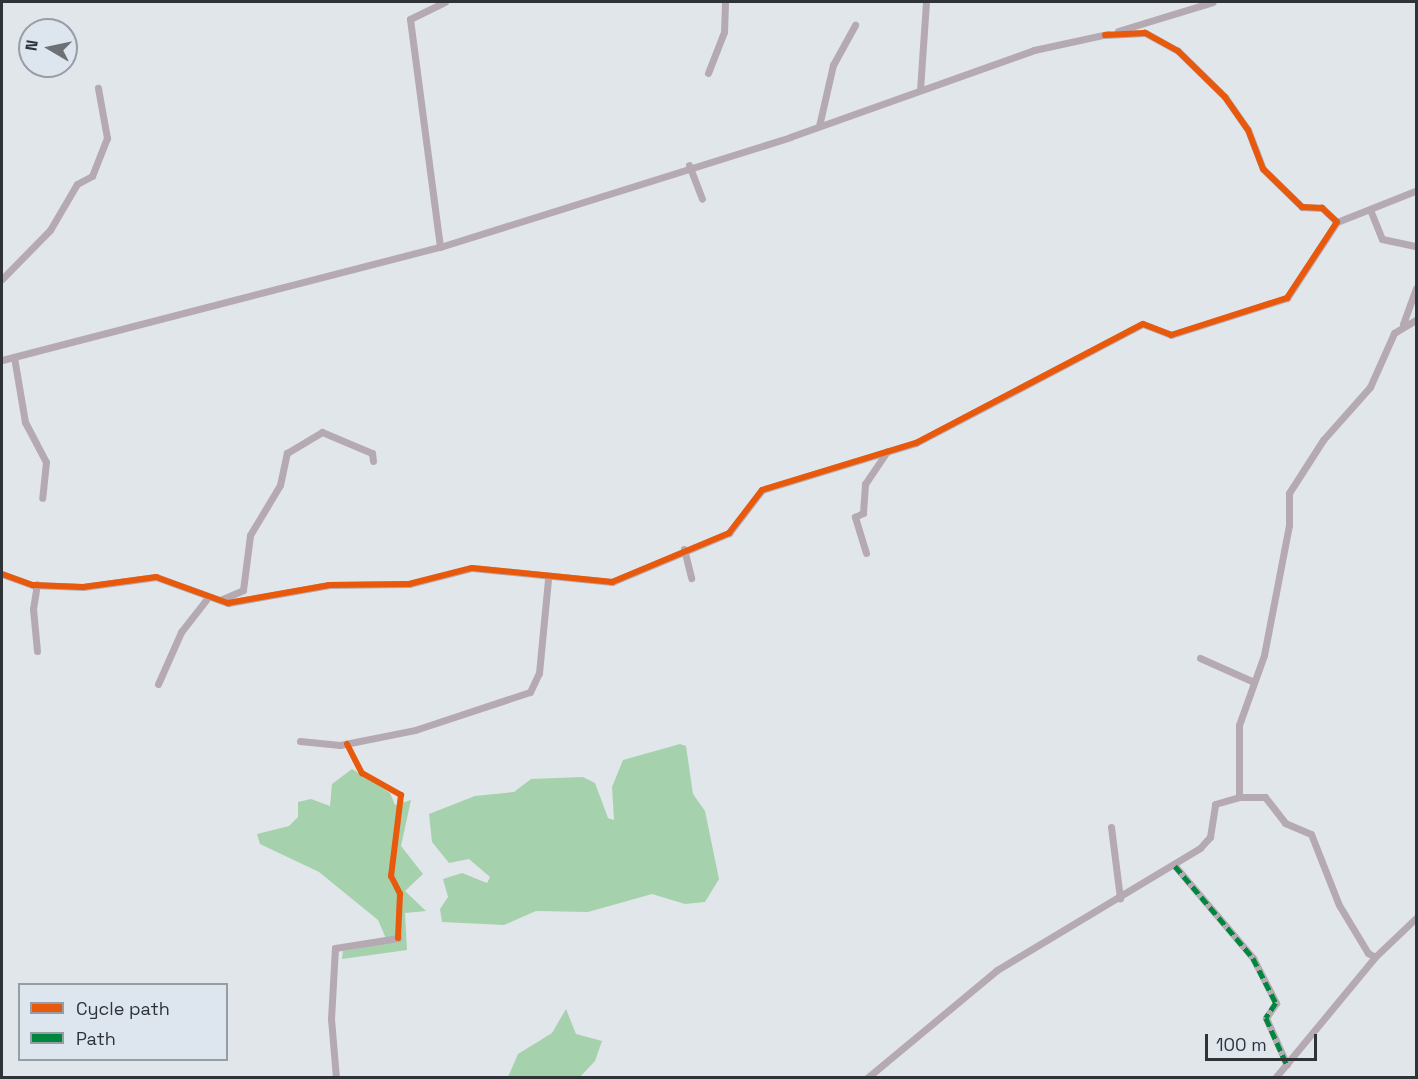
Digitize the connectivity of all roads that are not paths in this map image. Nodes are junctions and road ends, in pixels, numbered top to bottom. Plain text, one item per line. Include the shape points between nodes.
1 (445, 2) edge
2 (725, 2) edge
3 (926, 2) edge
4 (1214, 2) edge
5 (855, 25) dead end
6 (1105, 35) junction
7 (708, 73) dead end
8 (98, 88) dead end
9 (920, 90) junction
10 (819, 126) junction
11 (689, 165) junction
12 (1415, 191) edge
13 (702, 199) dead end
14 (1371, 212) junction
15 (1336, 222) junction
16 (1416, 246) edge
17 (440, 247) junction
18 (2, 279) edge
19 (1416, 288) edge
20 (1416, 320) edge
21 (1403, 324) junction
22 (14, 357) junction
23 (2, 360) edge
24 (886, 452) junction
25 (373, 461) dead end
26 (42, 498) dead end
27 (684, 549) junction
28 (866, 553) dead end
29 (2, 574) edge
30 (691, 578) dead end
31 (548, 579) junction
32 (37, 585) junction
33 (206, 600) junction
34 (215, 602) junction
35 (37, 651) dead end
36 (1200, 658) dead end
37 (1254, 682) junction
38 (158, 684) dead end
39 (300, 741) dead end
40 (1239, 797) junction
41 (1111, 827) dead end
42 (1175, 866) junction
43 (1120, 898) junction
44 (1416, 918) edge
45 (398, 938) dead end
46 (1375, 957) junction
47 (1287, 1065) junction
48 (336, 1077) edge
49 (867, 1077) edge
50 (1275, 1077) edge

1 - 17 street via 410,19
2 - 7 street via 724,32
3 - 9 street
4 - 6 street
5 - 10 street via 833,65
6 - 9 street via 1034,50
6 - 15 street via 1145,33 1178,51 1225,97 1248,130 1263,169 1302,207 1322,208
8 - 18 street via 107,134 92,176 77,184 50,230
9 - 10 street
10 - 11 street
11 - 13 street
11 - 17 street
12 - 14 street
14 - 15 street
14 - 16 street via 1386,242
15 - 24 street via 1287,298 1171,335 1143,324 1052,369 972,418
17 - 22 street
19 - 21 street
20 - 21 street
21 - 37 street via 1370,387 1323,440 1292,486 1280,575
22 - 23 street
22 - 26 street via 26,422 46,462
24 - 27 street via 762,490 729,533
24 - 28 street via 865,484 863,513 855,517
25 - 34 street via 374,454 322,432 287,453 280,484 250,535 243,590
27 - 30 street
27 - 31 street via 619,581
29 - 32 street
31 - 34 street via 472,568 409,584 329,585
31 - 39 street via 538,673 530,692 507,705 416,730 340,745
32 - 33 street via 101,587 156,577
32 - 35 street via 33,609
33 - 34 street
33 - 38 street via 181,632
36 - 37 street
37 - 40 street via 1239,725
40 - 42 street via 1215,804 1209,837
40 - 46 street via 1265,797 1285,823 1311,834 1339,905
41 - 43 street
42 - 43 street
42 - 47 street via 1261,972 1276,1006 1266,1018
43 - 49 street via 997,970
44 - 46 street
45 - 48 street via 335,948 331,1019
46 - 47 street
47 - 50 street

